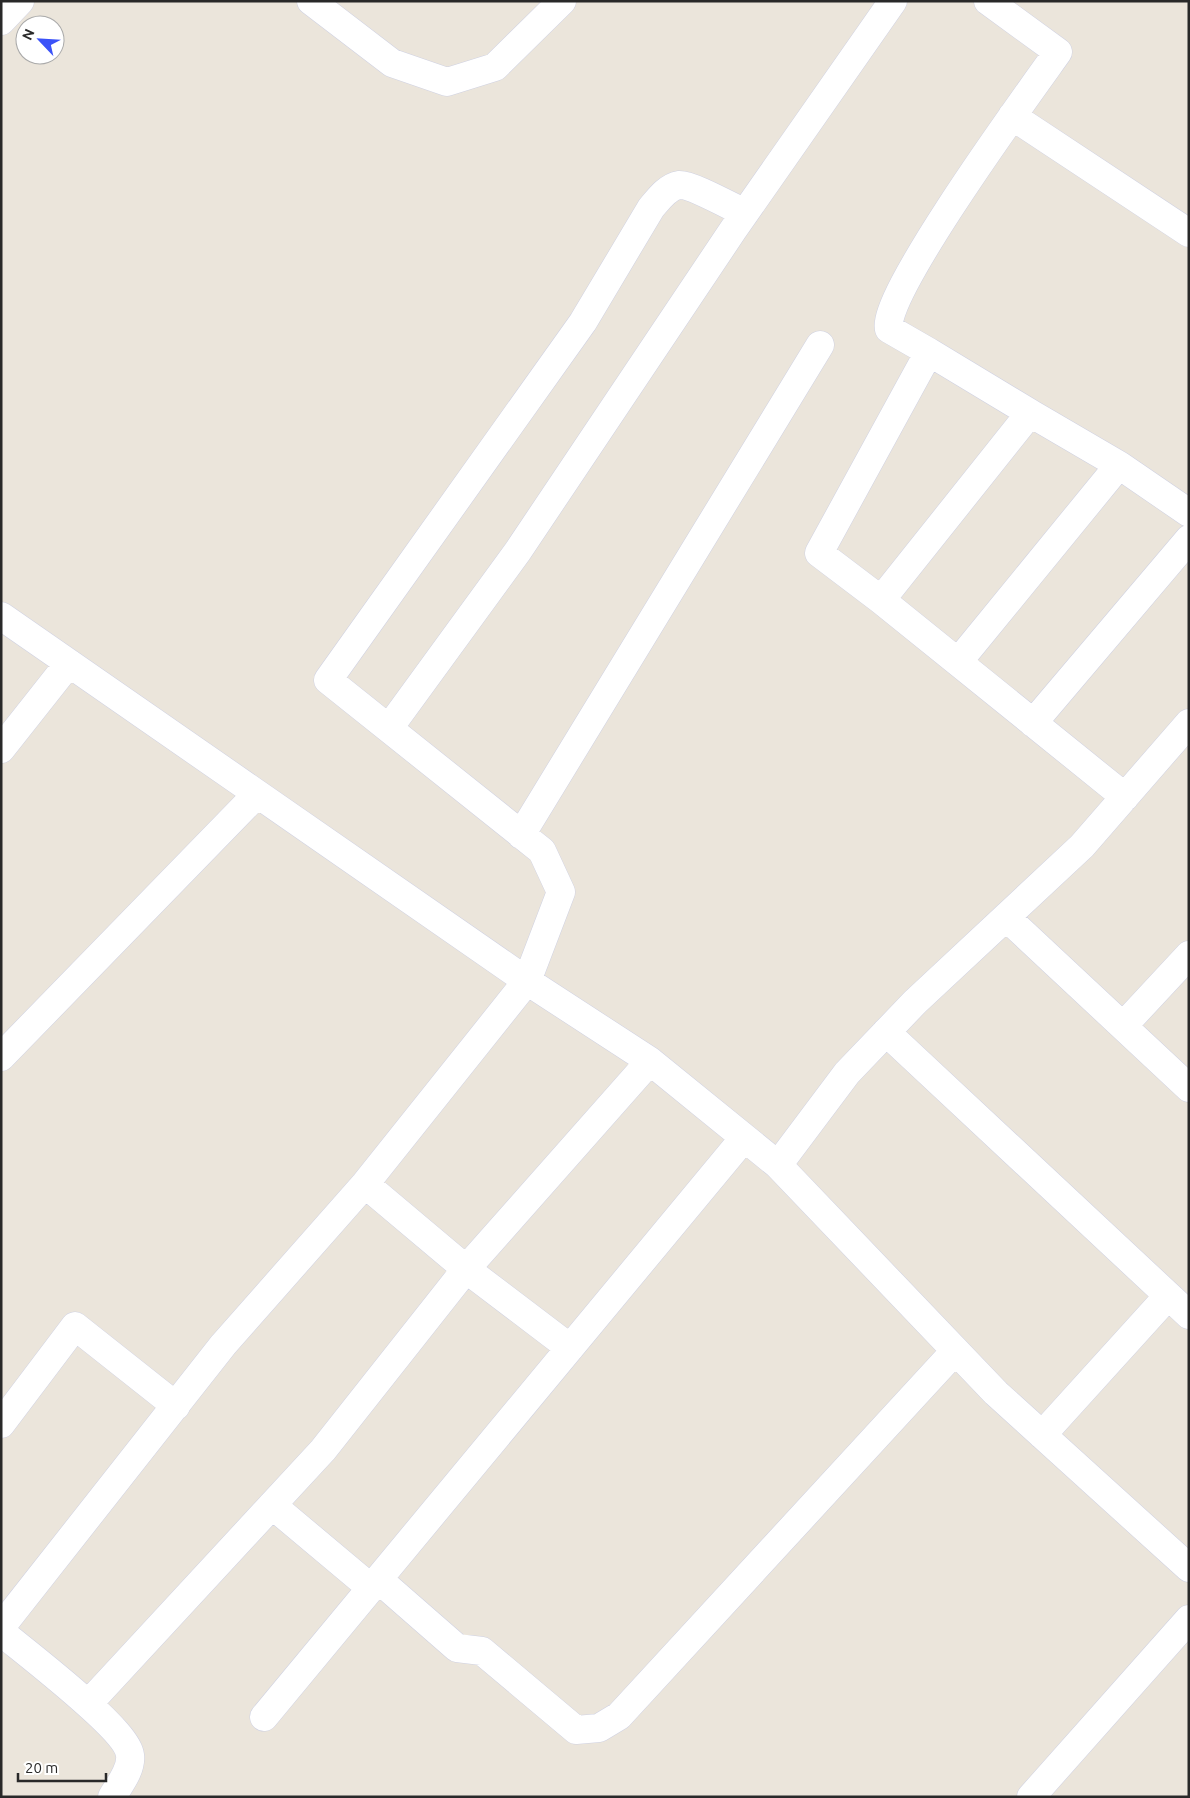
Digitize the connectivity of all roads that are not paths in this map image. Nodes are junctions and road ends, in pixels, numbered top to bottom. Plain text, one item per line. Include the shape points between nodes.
1 (20, 1) edge
2 (311, 1) edge
3 (562, 1) edge
4 (894, 1) edge
5 (988, 1) edge
6 (1, 21) edge
7 (1012, 116) junction
8 (745, 213) junction
9 (1189, 233) edge
10 (820, 345) dead end
11 (929, 352) junction
12 (1030, 414) junction
13 (1119, 465) junction
14 (1189, 513) edge
15 (1189, 539) edge
16 (881, 600) junction
17 (1, 616) edge
18 (958, 662) junction
19 (69, 663) junction
20 (1033, 723) junction
21 (1189, 723) edge
22 (389, 728) junction
23 (1, 749) edge
24 (257, 794) junction
25 (1125, 797) junction
26 (521, 835) junction
27 (1006, 917) junction
28 (1189, 955) edge
29 (527, 981) junction
30 (1123, 1026) junction
31 (886, 1032) junction
32 (1, 1057) edge
33 (650, 1061) junction
34 (1189, 1088) edge
35 (744, 1138) junction
36 (778, 1165) junction
37 (365, 1184) junction
38 (466, 1269) junction
39 (1168, 1296) junction
40 (1189, 1315) edge
41 (570, 1348) junction
42 (956, 1351) junction
43 (176, 1406) junction
44 (1, 1424) edge
45 (1042, 1434) junction
46 (272, 1505) junction
47 (1189, 1568) edge
48 (374, 1583) junction
49 (1189, 1619) edge
50 (1, 1626) edge
51 (1, 1632) edge
52 (88, 1704) junction
53 (264, 1716) dead end
54 (112, 1797) edge
55 (1031, 1797) edge

1 - 6 street
2 - 3 street via 392,63 447,82 495,67
4 - 8 street
5 - 7 street via 1058,52
7 - 9 street
7 - 11 street via 911,269 889,314 889,329
8 - 22 street via 518,551
8 - 22 street via 679,185 665,192 651,208 583,322 328,680
10 - 26 street
11 - 12 street
11 - 16 street via 819,553
12 - 13 street
12 - 16 street
13 - 14 street
13 - 18 street
15 - 20 street
16 - 18 street
17 - 19 street
18 - 20 street
19 - 23 street
19 - 24 street
20 - 25 street
21 - 25 street
22 - 26 street
24 - 29 street
24 - 32 street
25 - 27 street via 1082,846
26 - 29 street via 542,851 561,892
27 - 30 street
27 - 31 street
28 - 30 street
29 - 33 street
29 - 37 street
30 - 34 street
31 - 36 street via 847,1073
31 - 39 street
33 - 35 street
33 - 38 street
35 - 36 street
35 - 41 street
36 - 42 street
37 - 38 street
37 - 43 street via 223,1345
38 - 41 street
38 - 46 street via 323,1450
39 - 40 street
39 - 45 street
41 - 48 street
42 - 45 street
42 - 48 street via 619,1716 599,1728 576,1730 482,1651 457,1648
43 - 44 street via 75,1326
43 - 50 street
45 - 47 street
46 - 48 street
46 - 52 street
48 - 53 street
49 - 55 street
51 - 52 street
52 - 54 street via 128,1745 129,1766

